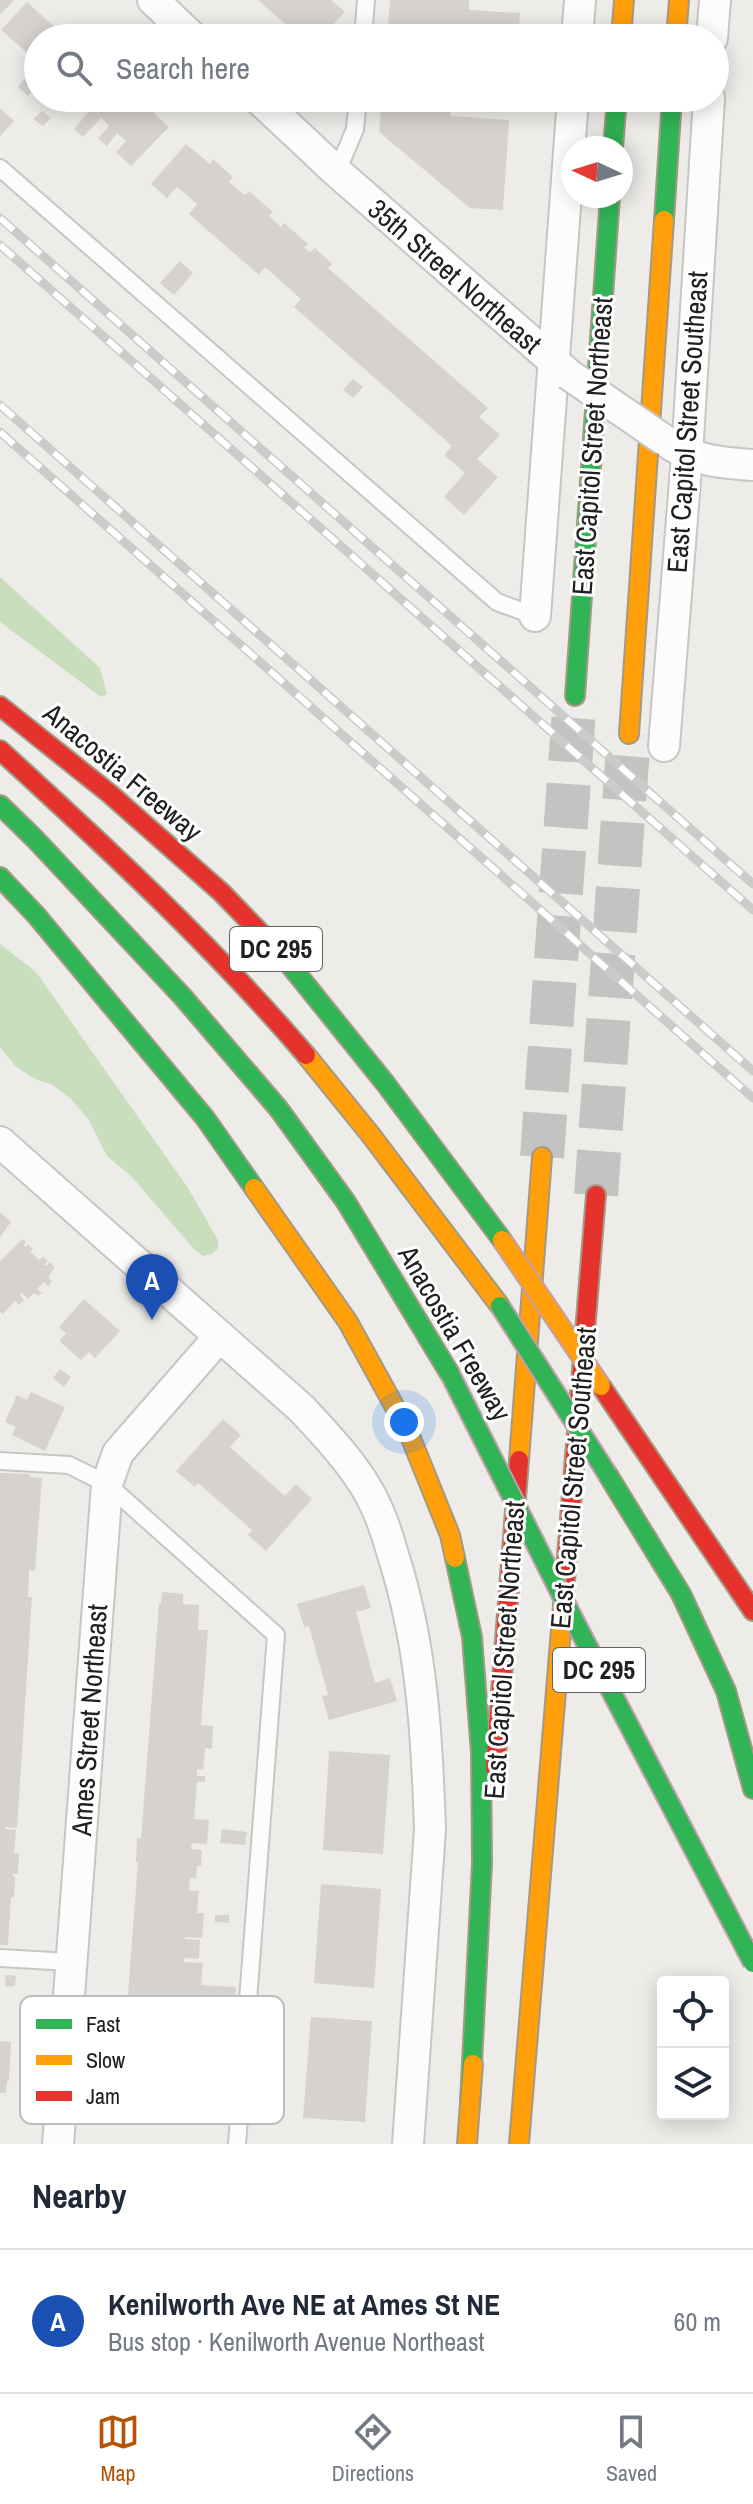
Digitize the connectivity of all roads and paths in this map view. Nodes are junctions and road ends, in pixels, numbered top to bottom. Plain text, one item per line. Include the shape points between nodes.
1 (153, 0) edge
2 (366, 0) edge
3 (580, 0) edge
4 (624, 0) edge
5 (679, 0) edge
6 (715, 0) edge
7 (178, 24) edge
8 (364, 24) edge
9 (578, 24) edge
10 (622, 24) edge
11 (677, 24) edge
12 (713, 24) edge
13 (273, 112) edge
14 (357, 112) edge
15 (572, 112) edge
16 (616, 112) edge
17 (671, 112) edge
18 (708, 112) edge
19 (614, 136) edge
20 (0, 168) edge
21 (337, 172) junction
22 (609, 208) edge
23 (561, 369) junction
24 (675, 448) junction
25 (753, 465) edge
26 (535, 616) joint
27 (575, 696) tunnel mouth
28 (0, 706) edge
29 (629, 734) tunnel mouth
30 (664, 746) dead end
31 (0, 750) edge
32 (0, 805) edge
33 (0, 877) edge
34 (0, 1142) edge
35 (542, 1157) tunnel mouth
36 (596, 1195) tunnel mouth
37 (220, 1336) junction
38 (0, 1461) edge
39 (107, 1484) junction
40 (753, 1611) edge
41 (753, 1789) edge
42 (0, 1958) edge
43 (70, 1962) junction
44 (753, 1963) edge
45 (68, 1996) edge
46 (248, 1996) edge
47 (470, 2103) junction
48 (59, 2124) edge
49 (239, 2124) edge
50 (58, 2144) edge
51 (237, 2144) edge
52 (408, 2144) edge
53 (467, 2144) edge
54 (519, 2144) edge

1 - 7 street
2 - 8 lane
3 - 9 street
4 - 10 main road
5 - 11 main road
6 - 12 street
13 - 21 street, 35th Street Northeast
14 - 21 lane
15 - 23 street, East Capitol Street Northeast
16 - 19 main road
17 - 29 main road, East Capitol Street Southeast
18 - 24 street, East Capitol Street Southeast
20 - 26 lane via 497,602
21 - 23 street, 35th Street Northeast
22 - 27 main road, East Capitol Street Northeast
23 - 24 street, 35th Street Northeast, bridge
23 - 26 street, East Capitol Street Northeast
24 - 25 street via 705,460
24 - 30 street, East Capitol Street Southeast
28 - 40 main road, Anacostia Freeway / DC 295, bridge via 210,882 289,963 502,1240
31 - 41 main road, bridge via 210,947 290,1035 500,1306 681,1594 726,1691
32 - 44 main road, Anacostia Freeway / DC 295, bridge via 182,996 278,1108 346,1202 450,1374
33 - 47 main road via 205,1118 348,1322 408,1431 450,1535 472,1637 481,1753 482,1863
34 - 37 street
35 - 47 main road, East Capitol Street Northeast
36 - 54 main road, East Capitol Street Southeast
37 - 39 street, Ames Street Northeast via 118,1453
37 - 52 street via 302,1409 362,1480 383,1523 413,1629 427,1738 430,1829
38 - 39 lane via 69,1465
39 - 43 street, Ames Street Northeast
39 - 46 lane via 276,1635
42 - 43 lane
43 - 45 street, Ames Street Northeast
47 - 53 main road, East Capitol Street Northeast
48 - 50 street, Ames Street Northeast
49 - 51 lane

